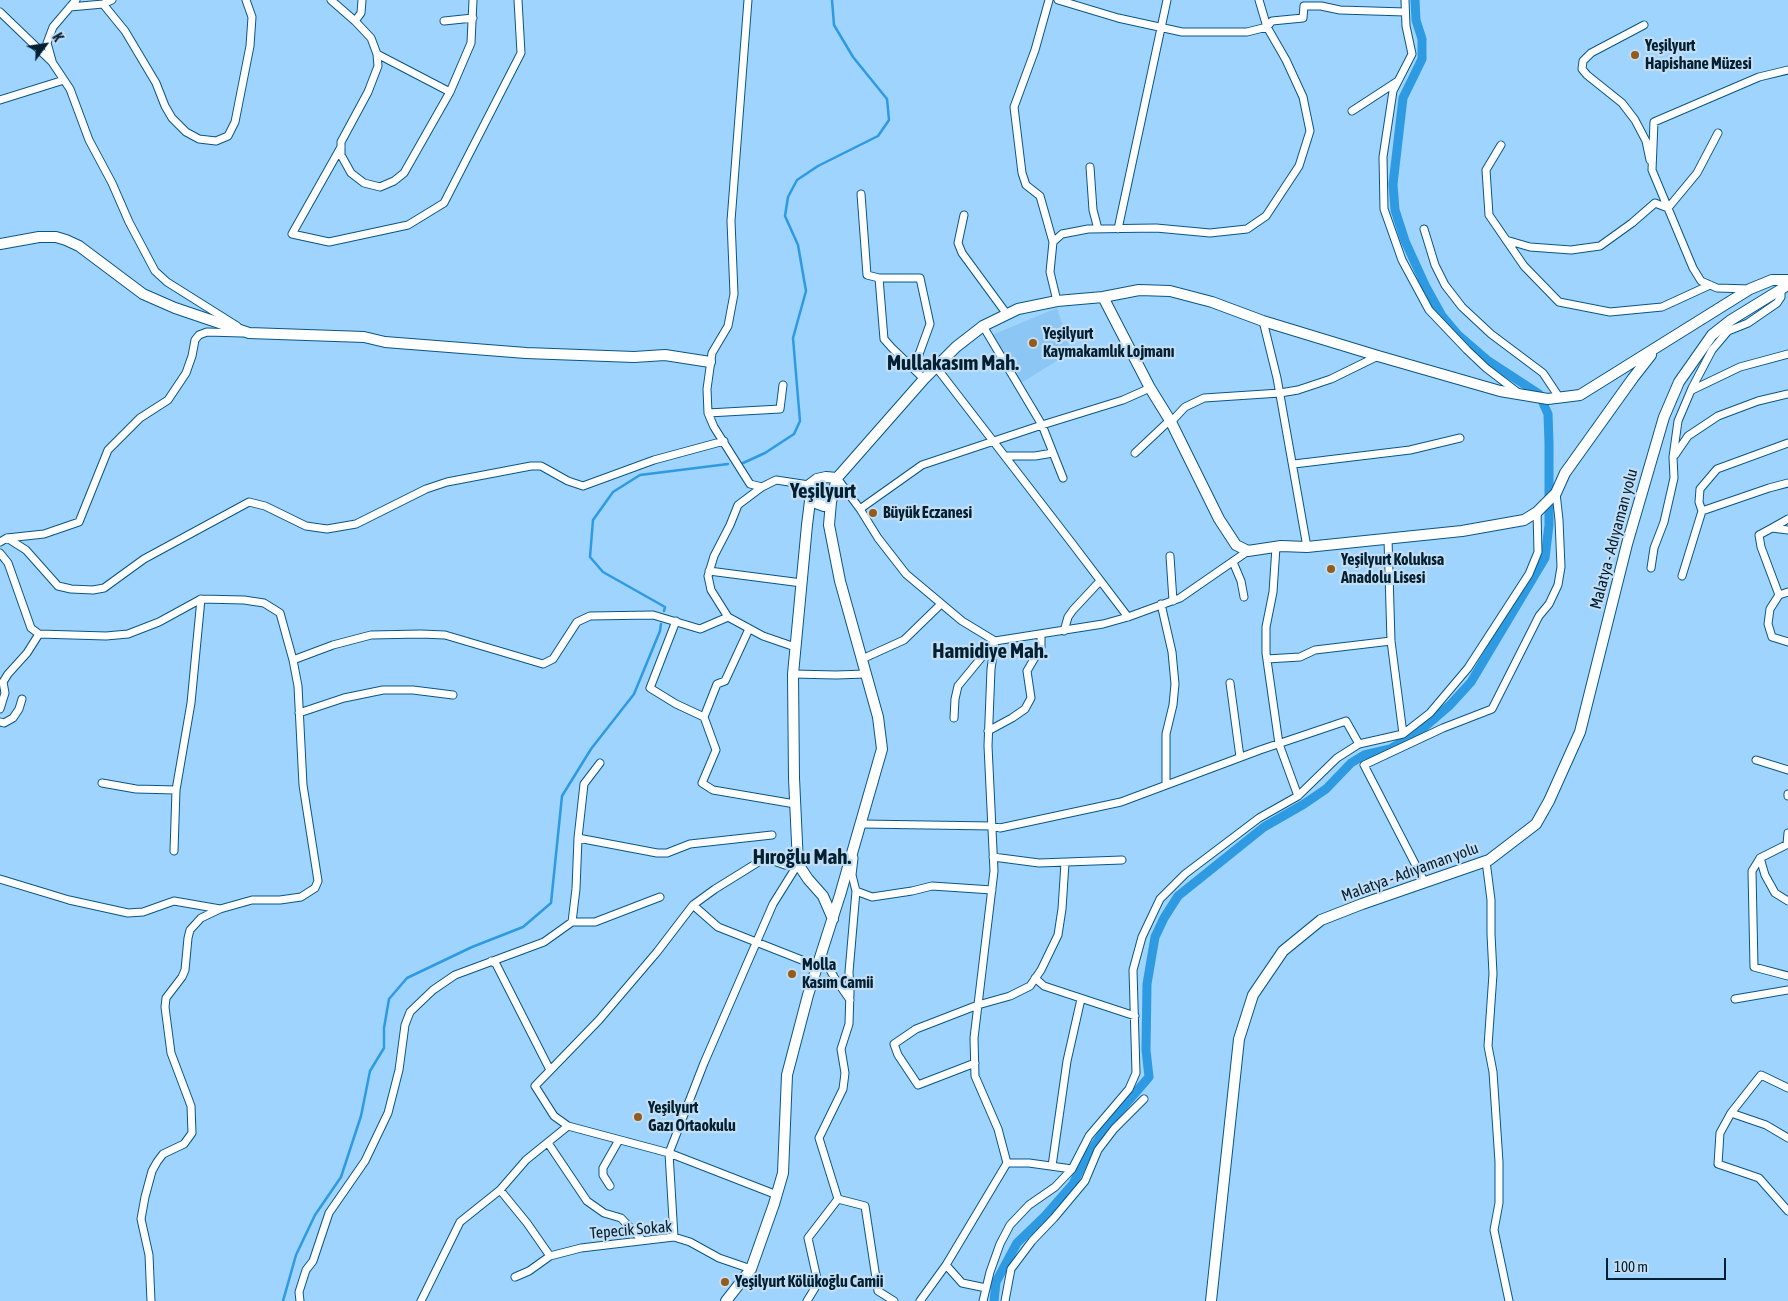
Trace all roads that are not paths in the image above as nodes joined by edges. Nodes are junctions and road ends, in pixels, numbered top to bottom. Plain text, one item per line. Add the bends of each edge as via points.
1 (76, 0) edge
2 (112, 0) edge
3 (246, 0) edge
4 (331, 0) edge
5 (362, 0) edge
6 (473, 0) edge
7 (518, 0) edge
8 (748, 0) edge
9 (1049, 0) edge
10 (1058, 0) edge
11 (1167, 0) edge
12 (1259, 0) edge
13 (1405, 0) edge
14 (103, 4) junction
15 (70, 7) junction
16 (0, 12) edge
17 (1405, 12) junction
18 (473, 18) junction
19 (355, 21) junction
20 (444, 21) dead end
21 (1644, 24) dead end
22 (1161, 27) junction
23 (1266, 27) junction
24 (377, 54) junction
25 (52, 62) junction
26 (1788, 70) edge
27 (64, 80) junction
28 (1399, 80) junction
29 (450, 92) junction
30 (0, 100) edge
31 (1352, 111) dead end
32 (1718, 134) dead end
33 (1501, 145) dead end
34 (341, 147) junction
35 (1090, 167) dead end
36 (1652, 170) junction
37 (861, 194) dead end
38 (1668, 208) junction
39 (964, 215) dead end
40 (1098, 229) junction
41 (1118, 229) junction
42 (1424, 229) dead end
43 (1506, 240) junction
44 (1053, 242) junction
45 (0, 244) edge
46 (879, 278) junction
47 (1788, 280) edge
48 (1710, 285) junction
49 (1784, 287) edge
50 (1750, 289) junction
51 (1103, 297) junction
52 (1057, 301) junction
53 (1006, 314) junction
54 (1264, 321) junction
55 (984, 326) junction
56 (248, 333) junction
57 (1656, 348) junction
58 (1788, 354) edge
59 (1378, 356) junction
60 (710, 362) junction
61 (936, 367) junction
62 (914, 368) junction
63 (924, 379) junction
64 (783, 385) dead end
65 (1150, 388) junction
66 (1692, 390) junction
67 (1280, 393) junction
68 (1521, 394) junction
69 (1788, 394) edge
70 (1559, 397) junction
71 (708, 413) junction
72 (1170, 421) junction
73 (1042, 425) junction
74 (1460, 438) dead end
75 (724, 441) junction
76 (994, 441) junction
77 (1788, 443) edge
78 (1053, 453) junction
79 (1136, 453) dead end
80 (1006, 456) junction
81 (1673, 457) junction
82 (1294, 464) junction
83 (838, 478) junction
84 (1063, 478) dead end
85 (1788, 483) edge
86 (809, 485) junction
87 (762, 487) junction
88 (1552, 498) junction
89 (810, 502) junction
90 (831, 502) junction
91 (860, 509) junction
92 (1702, 511) junction
93 (1538, 512) junction
94 (1788, 519) edge
95 (1772, 528) junction
96 (1788, 530) edge
97 (7, 538) junction
98 (1388, 539) junction
99 (0, 542) edge
100 (1276, 547) junction
101 (1307, 547) junction
102 (1248, 551) junction
103 (0, 553) edge
104 (1170, 556) dead end
105 (1233, 562) junction
106 (1650, 568) dead end
107 (709, 572) junction
108 (1682, 576) dead end
109 (1100, 581) junction
110 (802, 583) junction
111 (1788, 592) edge
112 (1780, 595) junction
113 (1244, 596) dead end
114 (201, 599) junction
115 (1173, 601) junction
116 (942, 604) junction
117 (1161, 604) junction
118 (728, 617) junction
119 (1128, 617) junction
120 (676, 621) junction
121 (749, 629) junction
122 (1064, 631) junction
123 (39, 634) junction
124 (1041, 635) junction
125 (995, 641) junction
126 (1391, 641) junction
127 (1788, 642) edge
128 (795, 647) junction
129 (862, 659) junction
130 (1267, 659) junction
131 (292, 660) junction
132 (793, 674) junction
133 (866, 674) junction
134 (1230, 683) dead end
135 (453, 695) dead end
136 (22, 699) dead end
137 (0, 709) edge
138 (299, 713) junction
139 (704, 717) junction
140 (954, 718) dead end
141 (0, 722) edge
142 (988, 731) junction
143 (1402, 734) junction
144 (1278, 744) junction
145 (1360, 744) junction
146 (1240, 757) junction
147 (1756, 760) dead end
148 (600, 763) dead end
149 (1788, 770) edge
150 (102, 783) dead end
151 (1166, 785) junction
152 (176, 790) junction
153 (1298, 796) junction
154 (795, 804) junction
155 (862, 824) junction
156 (992, 826) junction
157 (1788, 833) edge
158 (772, 835) dead end
159 (578, 838) junction
160 (857, 840) junction
161 (1788, 844) edge
162 (174, 851) dead end
163 (993, 857) junction
164 (1760, 858) junction
165 (1122, 860) dead end
166 (1486, 861) junction
167 (1065, 863) junction
168 (798, 864) junction
169 (0, 879) edge
170 (1425, 883) junction
171 (992, 890) junction
172 (856, 891) junction
173 (660, 897) dead end
174 (1788, 901) edge
175 (693, 905) junction
176 (220, 909) junction
177 (833, 919) junction
178 (572, 922) junction
179 (757, 944) junction
180 (821, 953) junction
181 (491, 961) junction
182 (817, 966) junction
183 (1788, 976) edge
184 (834, 977) junction
185 (1035, 978) junction
186 (849, 981) junction
187 (1788, 990) edge
188 (1081, 999) junction
189 (1735, 999) dead end
190 (850, 1000) junction
191 (978, 1005) junction
192 (1135, 1016) junction
193 (975, 1063) junction
194 (550, 1070) junction
195 (1788, 1088) edge
196 (1144, 1099) dead end
197 (1731, 1113) junction
198 (568, 1126) junction
199 (1788, 1138) edge
200 (619, 1140) junction
201 (548, 1142) junction
202 (669, 1153) junction
203 (1007, 1163) junction
204 (1052, 1166) junction
205 (1072, 1169) junction
206 (610, 1186) dead end
207 (500, 1190) junction
208 (777, 1195) junction
209 (838, 1199) junction
210 (1788, 1211) edge
211 (674, 1237) junction
212 (642, 1240) junction
213 (550, 1256) junction
214 (946, 1265) junction
215 (751, 1269) junction
216 (515, 1277) dead end
217 (986, 1288) junction
218 (1006, 1300) edge
219 (151, 1301) edge
220 (300, 1301) edge
221 (422, 1301) edge
222 (726, 1301) edge
223 (806, 1301) edge
224 (894, 1301) edge
225 (920, 1301) edge
226 (983, 1301) edge
227 (1211, 1301) edge
228 (1509, 1301) edge

1 - 15 street
2 - 14 street
3 - 14 street via 252,17 250,46 234,122 228,136 216,141 199,139 172,118 125,30
4 - 19 street
5 - 19 street via 361,13
6 - 18 street
7 - 34 street via 521,53 444,204 408,225 329,242 292,234
8 - 60 street via 731,221 734,294 728,326
9 - 44 street via 1014,107 1022,173 1026,185 1040,196
10 - 22 street
11 - 22 street
12 - 23 street
13 - 17 street
14 - 15 street
15 - 25 street via 53,27 47,43
16 - 25 street
17 - 23 street via 1304,6 1303,18 1272,21
17 - 28 street via 1412,54
18 - 20 street
18 - 29 street via 470,43
19 - 24 street via 371,38
21 - 36 street via 1591,53 1583,61 1582,69 1622,103 1635,120 1646,141
22 - 23 street via 1182,32 1247,32
22 - 41 street
23 - 41 street via 1303,97 1310,131 1299,166 1266,216 1247,229 1210,233 1156,228
24 - 29 street
24 - 34 street via 378,66 372,83
25 - 27 street
26 - 36 street via 1759,77 1654,122
27 - 30 street
27 - 56 street via 88,140 154,271
28 - 31 street
28 - 68 street via 1393,91 1383,157 1384,209 1402,260 1429,310 1486,368
29 - 34 street via 404,173 394,181 380,187 364,183 351,173 341,155
32 - 38 street via 1697,173
33 - 43 street via 1486,170 1489,215
35 - 40 street via 1093,210
36 - 38 street
37 - 46 street via 867,275
38 - 43 street via 1655,204 1600,246 1570,250 1530,247
38 - 48 street via 1700,281
39 - 53 street via 958,243 962,253
40 - 41 street
40 - 44 street via 1062,234
42 - 70 street via 1445,286 1491,334 1542,373
43 - 48 street via 1524,266 1559,302 1610,312 1662,306
44 - 52 street via 1050,272
45 - 56 main road via 39,237 66,240 79,246 143,294
46 - 62 street via 884,339
46 - 62 street via 920,278 930,324
47 - 50 main road via 1772,280
48 - 50 street
49 - 66 street via 1778,303 1748,323 1728,331 1712,350
49 - 166 main road, Malatya - Adıyaman yolu via 1712,335 1679,382 1664,417 1627,544 1580,732 1536,824
50 - 57 main road
51 - 52 main road
51 - 54 main road via 1139,290 1170,291
51 - 65 main road
52 - 53 main road
53 - 55 main road
54 - 59 main road
54 - 67 street
55 - 61 main road
55 - 73 street
56 - 60 main road via 364,337 385,342 526,353 665,355
56 - 97 street via 207,332 195,340 186,373 168,400 140,418 108,450 79,522 44,534
57 - 70 main road via 1580,395
57 - 88 main road via 1565,473
58 - 66 street via 1740,367
59 - 67 street via 1331,379
59 - 68 main road
60 - 71 street
61 - 63 main road
61 - 76 street
62 - 63 street
63 - 83 main road
64 - 71 street via 780,409
65 - 72 main road
65 - 73 street via 1123,400
66 - 81 street via 1678,421
67 - 72 street via 1204,398 1185,407
67 - 82 street
68 - 70 main road via 1548,399
69 - 81 street via 1718,416 1688,436
71 - 75 street
72 - 79 street
72 - 102 main road via 1219,519 1236,544
73 - 76 street
73 - 78 street
74 - 82 street via 1410,450
75 - 87 street via 750,484
75 - 97 street via 654,460 583,486 540,466 447,482 356,524 327,529 306,526 265,506 249,502 144,559 104,588 93,590 58,586 26,550
76 - 80 street
76 - 91 street via 922,465
77 - 92 street via 1717,469 1700,489
78 - 80 street
78 - 84 street
80 - 109 street
81 - 106 street via 1674,478
82 - 101 street
83 - 86 main road via 817,479
83 - 90 main road
83 - 91 street
85 - 92 street
86 - 87 street via 776,480
86 - 89 main road
87 - 107 street via 738,505
88 - 93 main road
88 - 170 street via 1559,520 1561,567 1558,585 1492,710 1364,765
89 - 90 main road via 824,506
89 - 110 main road
90 - 129 main road via 829,525
91 - 116 street via 906,574
92 - 108 street
93 - 98 main road via 1509,524
93 - 143 street via 1538,552 1529,574 1468,668 1430,713
94 - 95 street
95 - 96 street
95 - 112 street via 1759,535
97 - 99 street
98 - 101 main road
98 - 126 street
100 - 101 main road
100 - 102 main road
100 - 130 street via 1266,627
102 - 105 street
103 - 123 street via 8,563 31,628
104 - 115 street
105 - 113 street
105 - 115 street
107 - 110 street
107 - 118 street via 711,590
109 - 119 street
109 - 122 street via 1073,610
110 - 128 main road
111 - 112 street
112 - 127 street via 1770,609 1769,632 1772,637
114 - 123 street via 159,622 128,634
114 - 131 street via 264,603 280,613
114 - 152 street via 191,703
115 - 117 street
116 - 125 street
116 - 129 street via 904,640
117 - 119 street
117 - 151 street via 1172,652 1175,684 1166,734
118 - 120 street via 700,629
118 - 121 street
119 - 122 street
120 - 131 street via 654,615 590,616 577,622 554,659 543,664 468,640 429,634 371,635
120 - 139 street via 650,688
121 - 128 street
121 - 139 street via 725,681 717,684
122 - 124 street
123 - 137 street via 8,674
124 - 125 street
124 - 142 street via 1041,648 1027,671 1031,698 1024,709
125 - 140 street via 958,686
125 - 142 street
126 - 130 street
126 - 143 street
128 - 132 main road
129 - 133 main road
130 - 144 street
131 - 138 street via 298,686
132 - 133 street
132 - 154 main road
133 - 155 main road via 878,717 882,749
134 - 146 street
135 - 138 street via 383,690 344,698
136 - 141 street via 13,718
138 - 176 street via 303,785 318,881 315,888 301,897 252,900
139 - 154 street via 716,750 702,783 713,790
142 - 156 street
143 - 145 street
144 - 145 street via 1346,721
144 - 146 street
144 - 153 street
145 - 153 street via 1338,758
146 - 151 street
147 - 149 street
148 - 159 street via 584,784
150 - 152 street via 136,789
151 - 156 street via 1121,802 1000,828
152 - 162 street
153 - 192 street via 1244,829 1184,874 1160,899 1142,937 1134,970
154 - 168 main road
155 - 156 street
155 - 160 main road
156 - 163 street
157 - 161 street
158 - 159 street via 690,844 667,853
159 - 178 street
160 - 172 street via 852,874
160 - 177 main road
161 - 164 street
163 - 167 street
163 - 171 street
164 - 174 street via 1775,893
164 - 183 street via 1752,871 1754,967
165 - 167 street
166 - 170 main road, Malatya - Adıyaman yolu
166 - 228 street via 1491,900 1493,974 1488,1046 1493,1072 1499,1162 1499,1203 1494,1230
167 - 185 street via 1058,935
168 - 175 street via 786,865 765,858
168 - 177 main road via 823,896
168 - 179 street via 773,904
169 - 176 street via 69,900 128,913 143,912 174,901
170 - 227 main road, Malatya - Adıyaman yolu via 1321,920 1283,951 1253,994 1239,1040
171 - 172 street via 932,886 872,897
171 - 191 street
172 - 186 street
173 - 178 street via 595,922
175 - 179 street via 718,927
175 - 194 street via 599,1020
176 - 219 street via 201,918 190,930 185,970 166,998 164,1007 171,1053 193,1120 189,1140 163,1154 156,1162 145,1197 141,1219 149,1255
177 - 180 main road
178 - 181 street via 544,942
179 - 182 street
179 - 202 street via 704,1063
180 - 182 main road
180 - 184 street
181 - 194 street via 496,964
181 - 220 street via 455,975 410,1012 388,1113 365,1161 329,1214 313,1261 306,1270 299,1292
182 - 208 main road via 787,1075 783,1173
184 - 186 street
184 - 190 street
185 - 188 street via 1044,986
185 - 191 street via 1030,986 1010,996
186 - 190 street
187 - 189 street
188 - 192 street
188 - 204 street via 1067,1061
190 - 209 street via 849,1024 841,1049 845,1073 843,1089 819,1138
191 - 193 street
191 - 193 street via 916,1029 894,1044 918,1085
192 - 205 street via 1136,1073 1129,1089 1090,1136
193 - 203 street via 975,1076 998,1129
194 - 198 street via 536,1086 554,1116
195 - 197 street via 1761,1075
196 - 218 street via 1114,1128 1098,1150 1085,1182 1011,1268
197 - 199 street via 1766,1125
197 - 210 street via 1720,1133 1718,1164 1759,1178
198 - 200 street
198 - 201 street
200 - 202 street
200 - 206 street via 603,1168 603,1175
201 - 207 street via 526,1160
201 - 212 street via 587,1202 604,1214 621,1218
202 - 208 street
202 - 211 street
203 - 204 street
203 - 214 street
204 - 205 street
205 - 217 street via 1010,1225 992,1265
207 - 213 street
207 - 221 street via 460,1222
208 - 215 main road
209 - 223 street via 808,1238 818,1282
209 - 224 street via 866,1206 878,1292
211 - 212 street, Tepecik Sokak
211 - 215 street, Tepecik Sokak
212 - 213 street, Tepecik Sokak via 581,1248
213 - 216 street, Tepecik Sokak
214 - 217 street via 962,1283
214 - 225 street
215 - 222 main road
217 - 226 street

